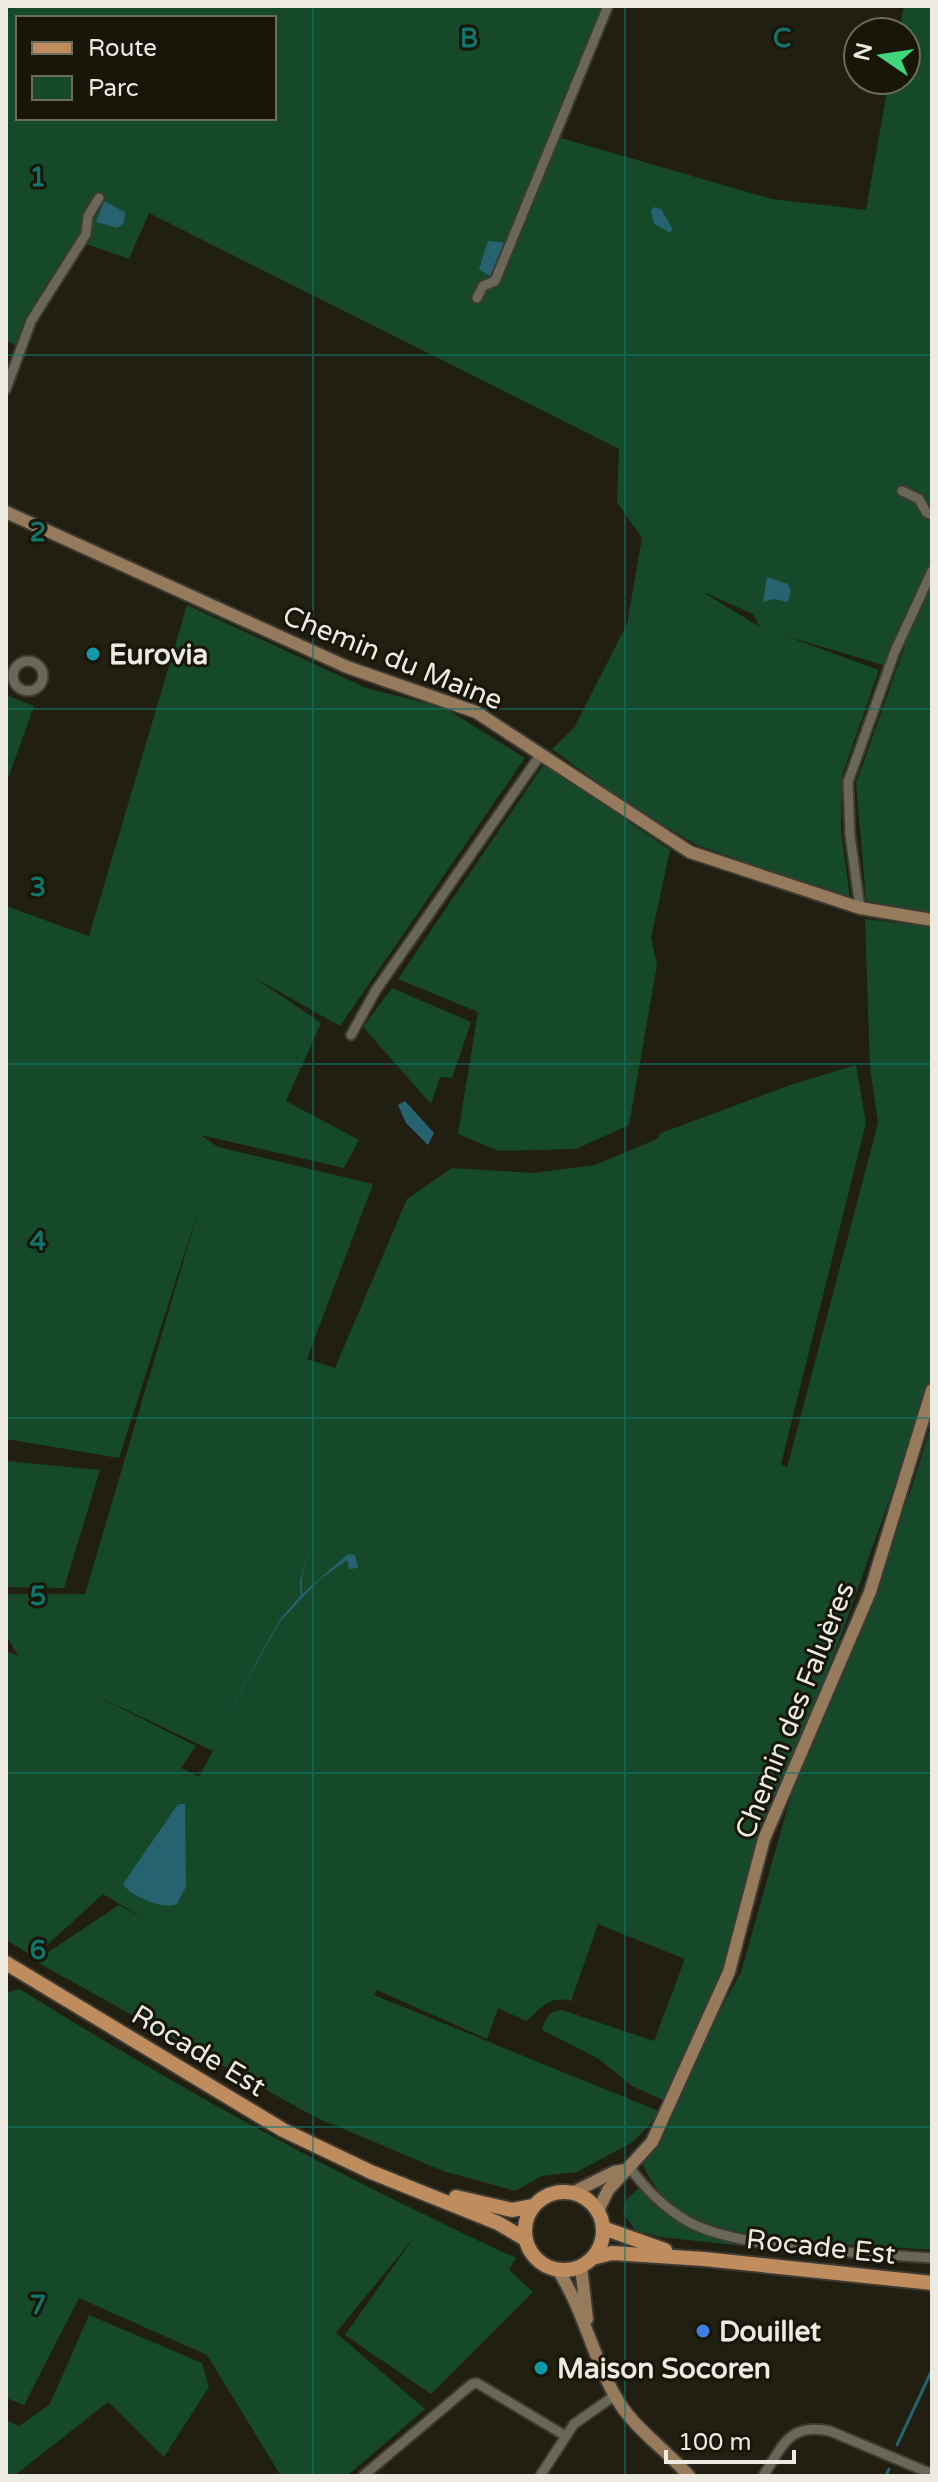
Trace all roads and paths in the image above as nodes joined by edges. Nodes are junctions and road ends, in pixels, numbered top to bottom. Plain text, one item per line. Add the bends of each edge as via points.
1 (608, 6) edge
2 (99, 198) dead end
3 (477, 298) dead end
4 (6, 389) edge
5 (902, 491) dead end
6 (6, 512) edge
7 (932, 515) edge
8 (932, 571) edge
9 (541, 754) junction
10 (860, 908) junction
11 (932, 920) edge
12 (351, 1035) dead end
13 (932, 1390) edge
14 (6, 1963) edge
15 (627, 2169) junction
16 (371, 2172) junction
17 (572, 2193) junction
18 (533, 2206) junction
19 (598, 2211) junction
20 (603, 2228) junction
21 (525, 2239) junction
22 (932, 2258) edge
23 (704, 2259) junction
24 (587, 2262) junction
25 (558, 2270) junction
26 (932, 2283) edge
27 (589, 2330) junction
28 (614, 2396) junction
29 (564, 2435) junction
30 (678, 2463) junction
31 (932, 2474) edge
32 (363, 2476) edge
33 (540, 2476) edge
34 (689, 2476) edge
35 (703, 2476) edge
36 (763, 2476) edge

1 - 3 street via 495,281 483,286
2 - 4 street via 88,216 86,234 31,321
5 - 7 street via 919,499
6 - 9 street, Chemin du Maine via 347,667 476,712
8 - 10 street via 895,651 848,782
9 - 10 street, Chemin du Maine via 690,852
9 - 12 street via 376,990
10 - 11 street, Chemin du Maine
13 - 15 street, Chemin des Faluères via 870,1592 764,1839 729,1972 652,2142
14 - 16 main road, Rocade Est via 283,2130
15 - 17 street, Chemin des Faluères
15 - 19 street, Chemin des Faluères
15 - 22 street via 687,2221 730,2237
16 - 18 main road, Rocade Est via 481,2205 512,2210
16 - 21 main road, Rocade Est
17 - 18 main road via 550,2194
17 - 19 main road
18 - 21 main road
19 - 20 main road
20 - 23 main road, Rocade Est
20 - 24 main road
21 - 25 main road via 536,2260
23 - 24 main road, Rocade Est via 612,2253
23 - 26 main road, Rocade Est
24 - 25 main road
24 - 27 street
25 - 27 street
27 - 28 street
28 - 29 street
28 - 30 street
29 - 32 street via 472,2384
29 - 33 street
30 - 34 street
30 - 35 street
31 - 36 street via 813,2427 788,2437

